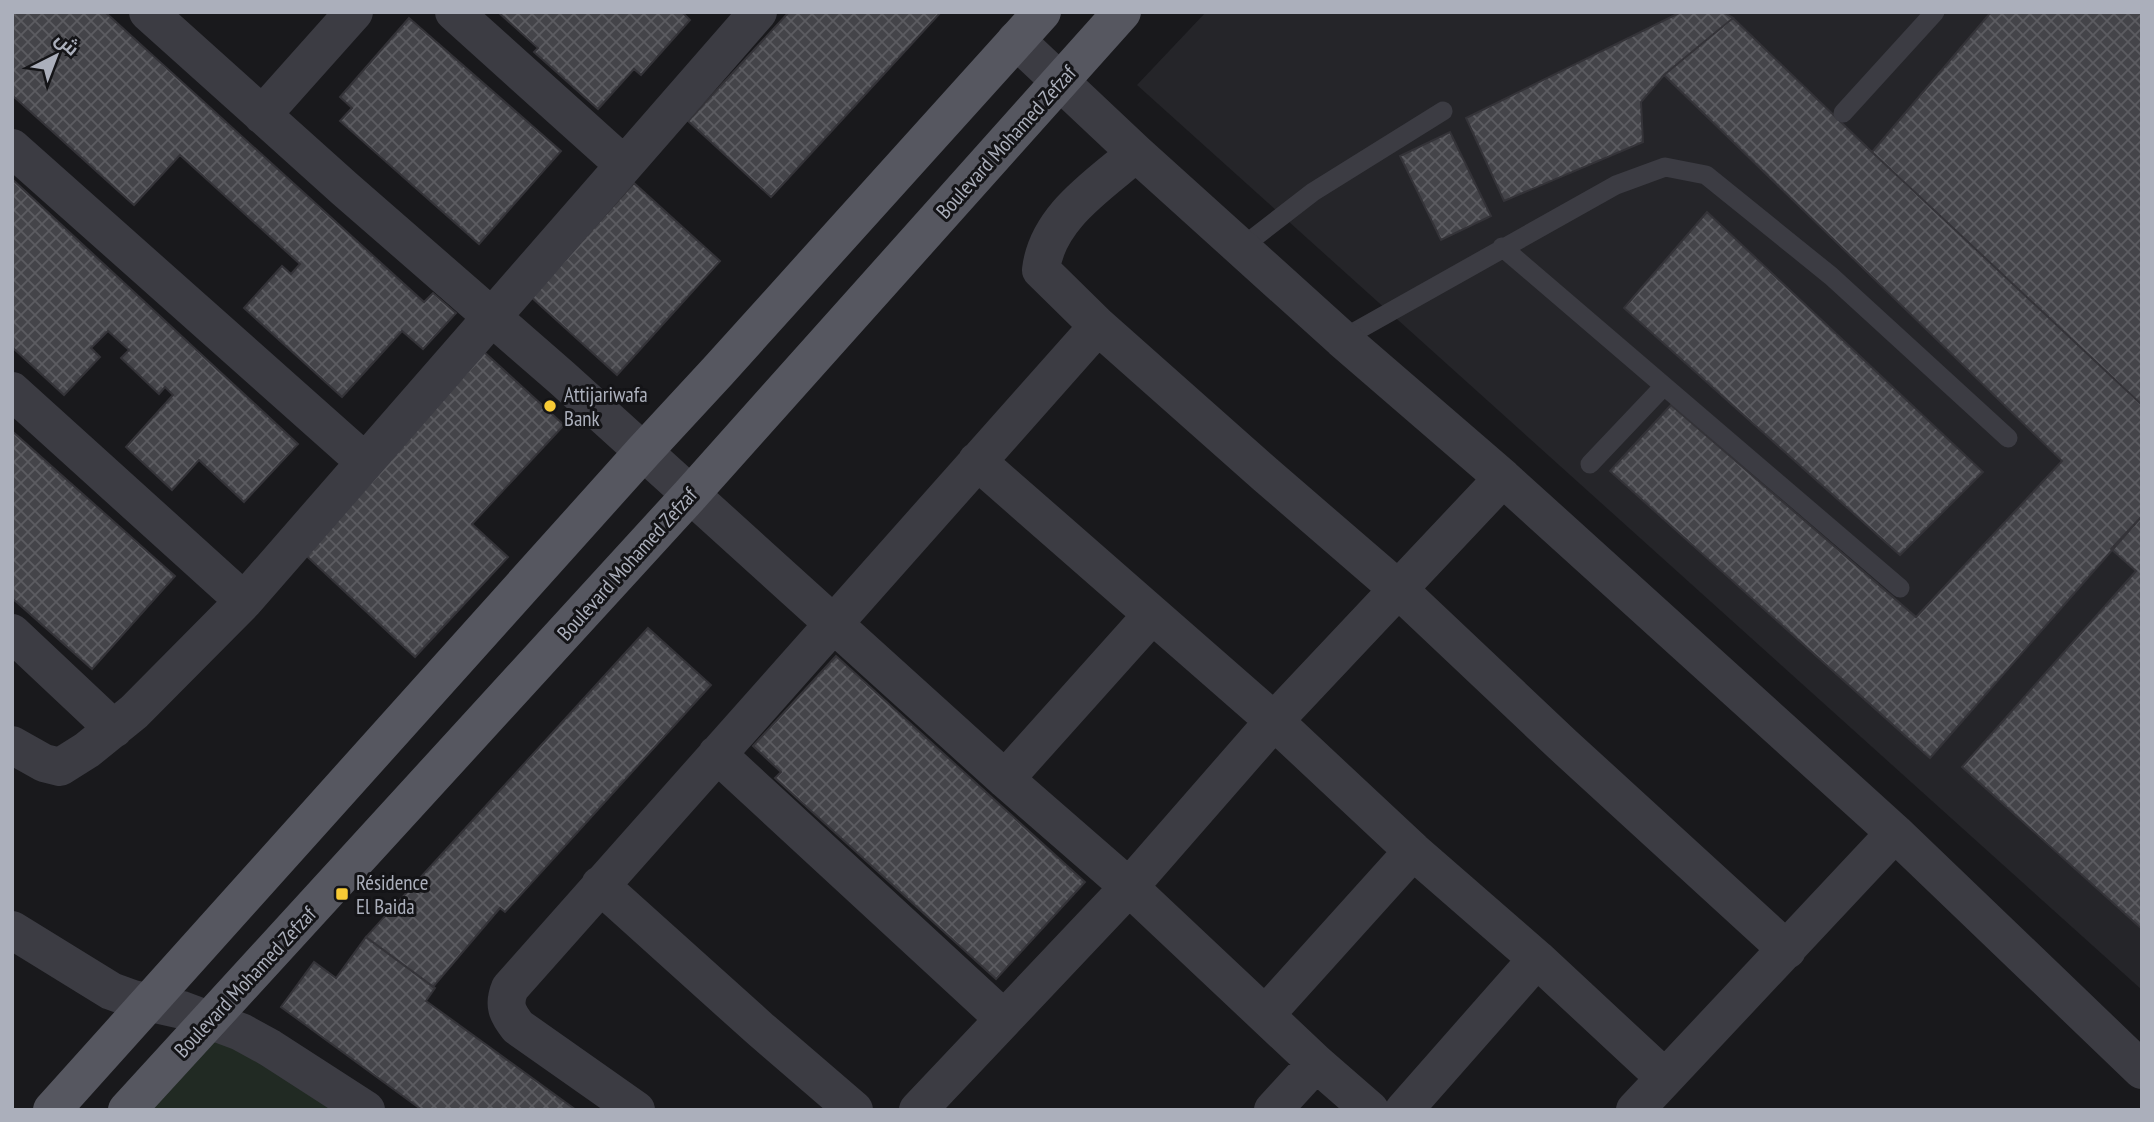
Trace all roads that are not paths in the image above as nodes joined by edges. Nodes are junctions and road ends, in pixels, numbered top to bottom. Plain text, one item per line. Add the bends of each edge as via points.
1 (148, 12) edge
2 (354, 12) edge
3 (454, 12) edge
4 (1042, 12) edge
5 (1122, 12) edge
6 (1936, 12) edge
7 (745, 17) edge
8 (1016, 40) junction
9 (1059, 82) junction
10 (1443, 111) dead end
11 (1843, 113) dead end
12 (262, 116) junction
13 (12, 148) edge
14 (1136, 153) junction
15 (624, 165) junction
16 (1242, 247) junction
17 (1502, 247) junction
18 (492, 316) junction
19 (1098, 326) junction
20 (1342, 339) junction
21 (1664, 386) junction
22 (12, 391) edge
23 (2008, 438) dead end
24 (643, 452) junction
25 (977, 461) junction
26 (365, 462) junction
27 (1590, 464) dead end
28 (1503, 478) junction
29 (691, 494) junction
30 (1398, 589) junction
31 (1900, 589) dead end
32 (244, 601) junction
33 (1152, 615) junction
34 (832, 623) junction
35 (12, 634) edge
36 (1274, 721) junction
37 (114, 729) junction
38 (12, 745) edge
39 (717, 754) junction
40 (1005, 779) junction
41 (1895, 833) junction
42 (1413, 850) junction
43 (600, 885) junction
44 (1129, 887) junction
45 (12, 930) edge
46 (1787, 950) junction
47 (1537, 959) junction
48 (148, 1002) junction
49 (1266, 1014) junction
50 (1004, 1019) junction
51 (209, 1020) junction
52 (1316, 1063) junction
53 (2142, 1070) edge
54 (1648, 1100) edge
55 (52, 1110) edge
56 (127, 1110) edge
57 (366, 1110) edge
58 (636, 1110) edge
59 (854, 1110) edge
60 (918, 1110) edge
61 (1273, 1110) edge
62 (1370, 1110) edge
63 (1404, 1110) edge

1 - 12 street
2 - 12 street
3 - 15 street
4 - 8 main road
5 - 9 main road, Boulevard Mohamed Zefzaf
6 - 11 lane
7 - 15 street
8 - 9 street
8 - 24 main road
9 - 14 street
9 - 29 main road, Boulevard Mohamed Zefzaf
10 - 16 lane via 1314,192
12 - 18 street
13 - 26 street
14 - 16 street
14 - 19 street via 1068,211 1044,250 1041,270
15 - 18 street
16 - 20 street
17 - 20 lane
17 - 21 lane
17 - 23 lane via 1616,185 1665,167 1706,174 1831,276
18 - 24 street
18 - 26 street
19 - 25 street
19 - 30 street
20 - 28 street
21 - 27 lane
21 - 31 lane
22 - 32 street
24 - 29 street
24 - 48 main road
25 - 33 street
25 - 34 street
26 - 32 street
28 - 30 street
28 - 41 street
29 - 34 street
29 - 51 main road, Boulevard Mohamed Zefzaf
30 - 36 street
30 - 46 street
32 - 37 street
33 - 36 street
33 - 40 street
34 - 39 street
34 - 40 street
35 - 37 street
36 - 42 street
36 - 44 street
37 - 38 street via 60,766 44,763
39 - 43 street
39 - 50 street
40 - 44 street
41 - 46 street
41 - 53 street
42 - 47 street
42 - 49 street
43 - 58 street via 510,988 506,1009 525,1034
43 - 59 street
44 - 49 street
44 - 50 street
45 - 48 street via 111,991
46 - 54 street
47 - 54 street
47 - 63 street
48 - 51 street
48 - 55 main road
49 - 52 street
50 - 60 street
51 - 56 main road, Boulevard Mohamed Zefzaf
51 - 57 street via 270,1048
52 - 61 street
52 - 62 street

